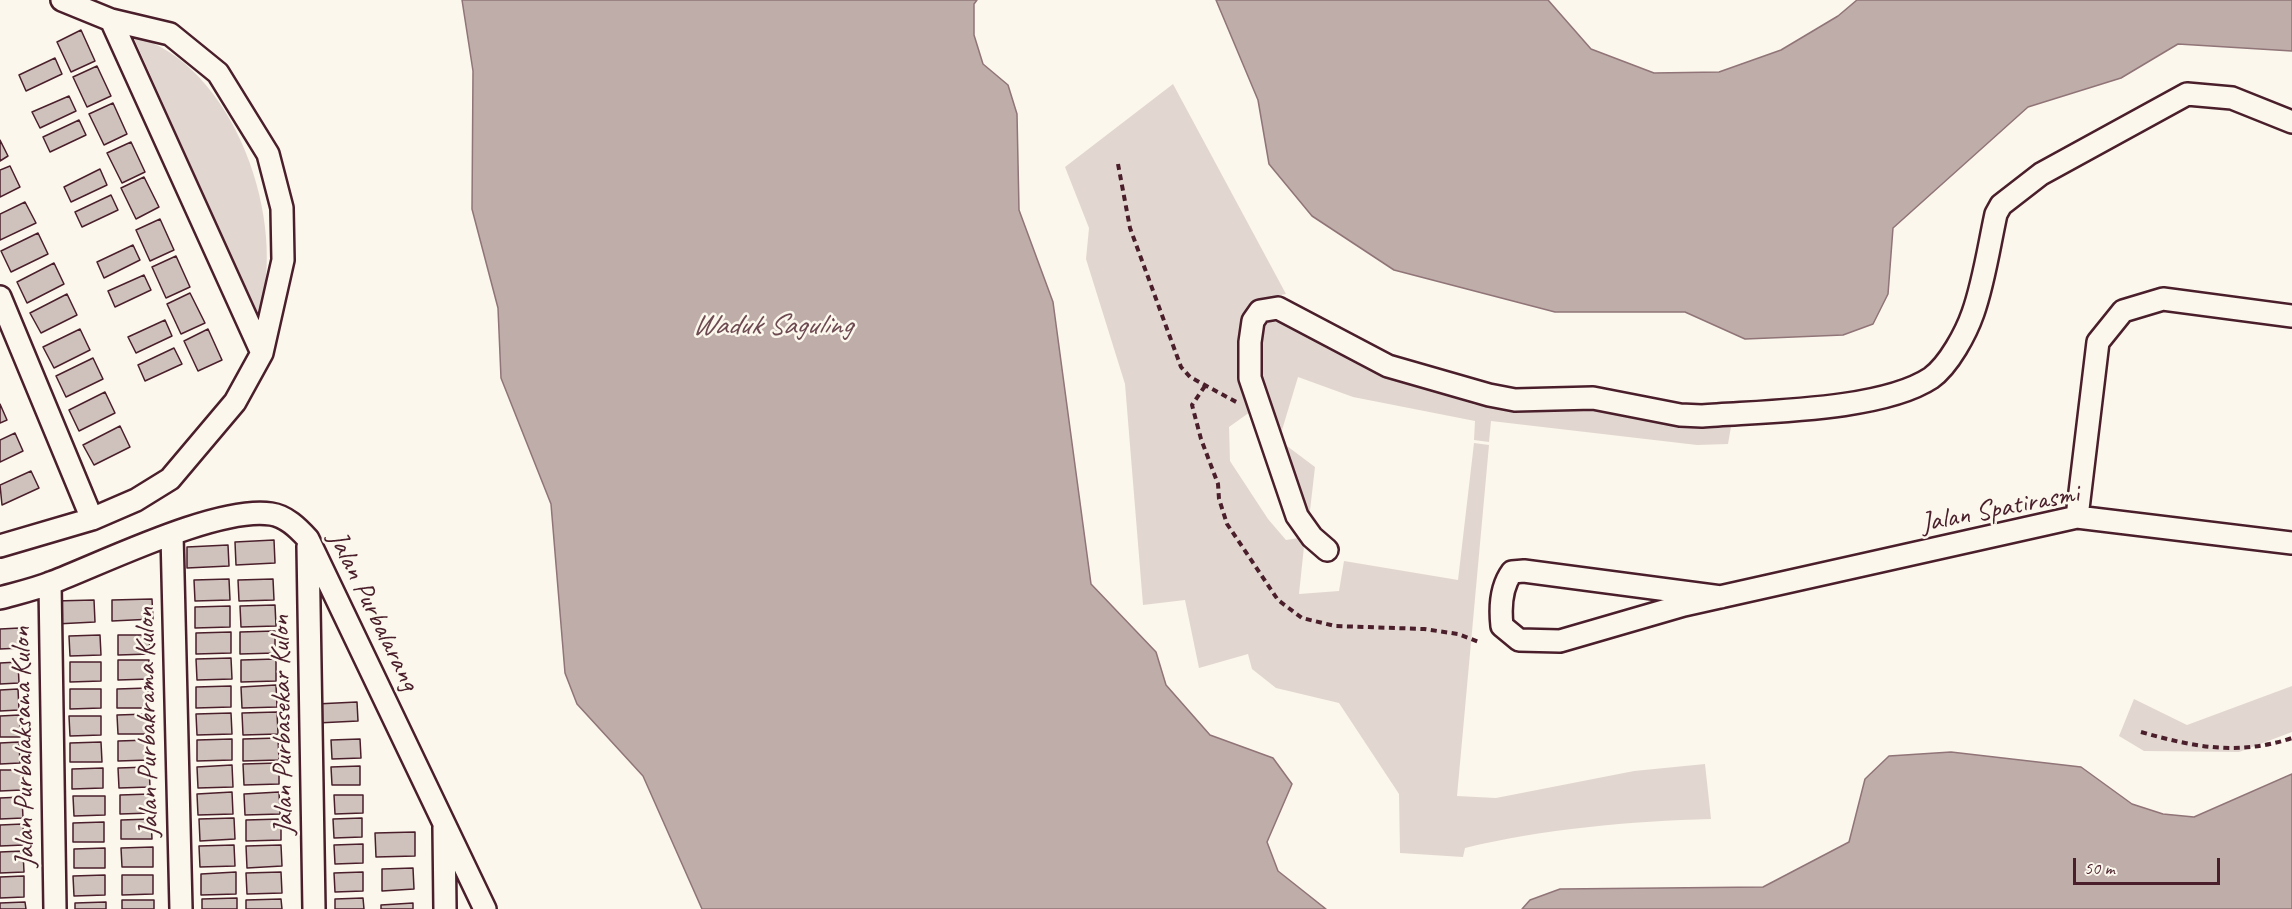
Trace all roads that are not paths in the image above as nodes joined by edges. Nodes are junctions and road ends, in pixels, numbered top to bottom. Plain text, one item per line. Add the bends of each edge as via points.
1 (62, 0) edge
2 (111, 20) junction
3 (2292, 122) edge
4 (0, 297) edge
5 (2292, 316) edge
6 (262, 353) junction
7 (2077, 517) junction
8 (92, 519) junction
9 (172, 534) junction
10 (308, 539) junction
11 (2292, 543) edge
12 (0, 546) edge
13 (1327, 550) dead end
14 (50, 583) junction
15 (1721, 597) junction
16 (0, 598) edge
17 (443, 818) junction
18 (55, 909) edge
19 (181, 909) edge
20 (314, 909) edge
21 (445, 909) edge
22 (485, 909) edge

1 - 2 street
2 - 6 street
2 - 6 street via 170,34 187,45 218,73 268,154 282,208 284,233 283,260
3 - 13 street via 2232,98 2187,94 2041,174 1996,214 1973,313 1950,357 1933,377 1907,390 1849,403 1680,416 1593,398 1515,400 1388,366 1278,308 1260,311 1253,321 1250,378 1297,516
4 - 8 street
5 - 7 street via 2163,299 2123,311 2098,342
6 - 8 street via 235,402 170,478 136,500
7 - 11 street, Jalan Spatirasmi
7 - 15 street, Jalan Spatirasmi
8 - 12 street
9 - 10 street, Jalan Purbalarang via 239,515 272,514 296,526
9 - 14 street, Jalan Purbalarang
9 - 19 street, Jalan Purbakrama Kulon
10 - 17 street, Jalan Purbalarang
10 - 20 street, Jalan Purbasekar Kulon
14 - 16 street, Jalan Purbalarang
14 - 18 street, Jalan Purbalaksana Kulon
15 - 15 street, Jalan Spatirasmi via 1560,641 1519,639 1502,627 1500,609 1512,572 1524,571
17 - 21 street
17 - 22 street, Jalan Purbalarang

